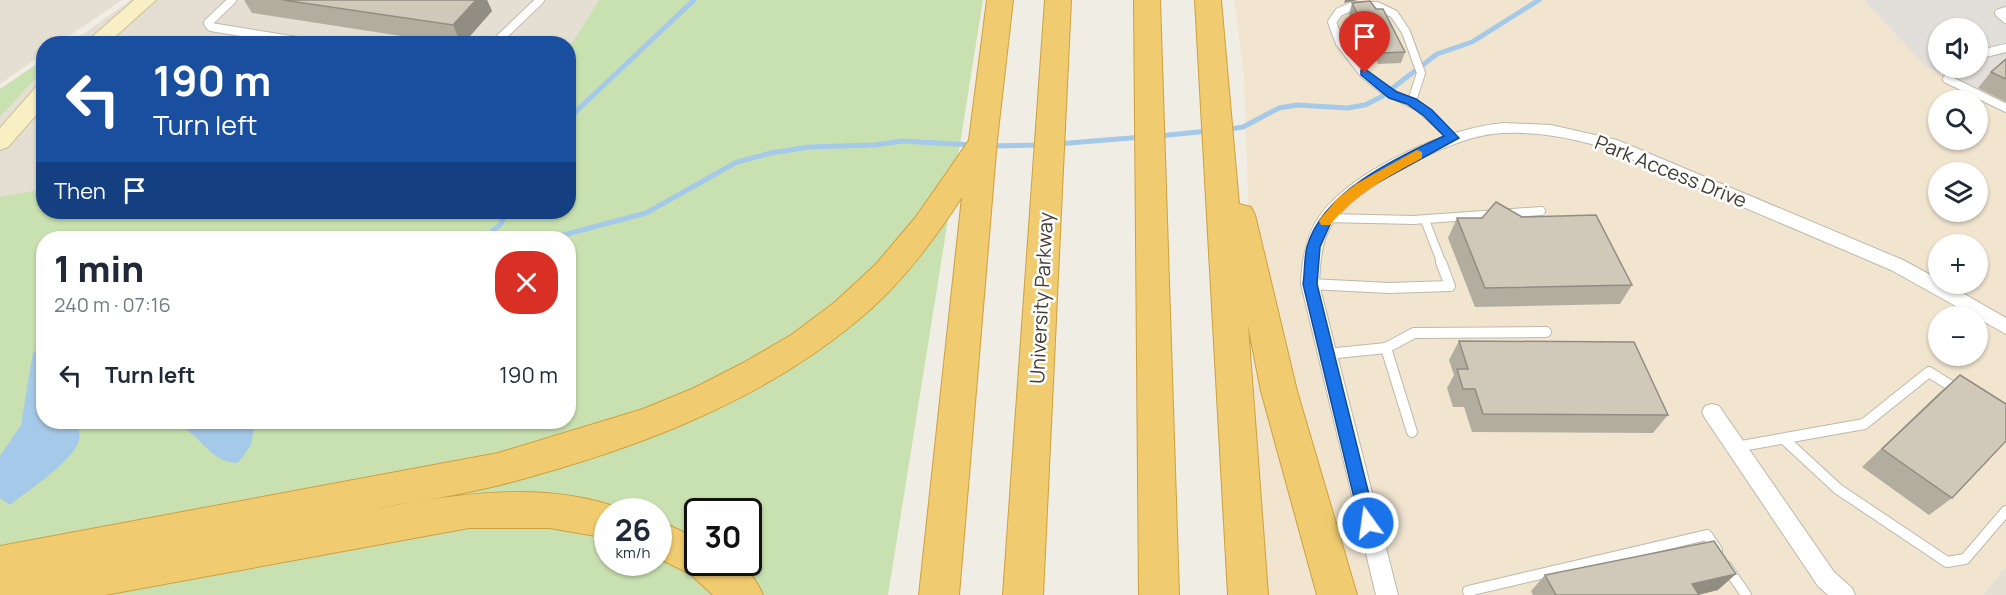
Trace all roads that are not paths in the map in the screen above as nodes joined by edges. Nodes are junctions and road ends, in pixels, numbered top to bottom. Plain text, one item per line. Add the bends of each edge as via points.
1 (146, 0) edge
2 (232, 0) edge
3 (540, 0) edge
4 (1000, 0) edge
5 (1058, 0) edge
6 (1147, 0) edge
7 (1208, 0) edge
8 (2006, 11) edge
9 (2006, 19) edge
10 (103, 36) edge
11 (266, 36) edge
12 (502, 36) edge
13 (2006, 48) edge
14 (1988, 52) edge
15 (1948, 78) edge
16 (36, 101) edge
17 (1412, 101) junction
18 (2006, 108) edge
19 (1218, 113) junction
20 (1453, 138) junction
21 (983, 140) junction
22 (0, 142) edge
23 (1541, 211) dead end
24 (1327, 218) junction
25 (1425, 220) junction
26 (1310, 284) junction
27 (2006, 327) edge
28 (1546, 332) dead end
29 (1386, 348) junction
30 (1327, 354) junction
31 (1968, 396) edge
32 (1712, 412) dead end
33 (1412, 432) dead end
34 (1785, 440) junction
35 (1736, 447) junction
36 (2006, 511) edge
37 (594, 518) edge
38 (0, 564) edge
39 (721, 576) edge
40 (4, 595) edge
41 (743, 595) edge
42 (939, 595) edge
43 (1023, 595) edge
44 (1159, 595) edge
45 (1248, 595) edge
46 (1337, 595) edge
47 (1386, 595) edge
48 (1470, 595) edge
49 (1746, 595) edge
50 (1844, 595) edge

1 - 10 street
2 - 11 lane via 208,23 211,27
3 - 12 lane
4 - 21 highway
5 - 43 highway, University Parkway
6 - 44 highway
7 - 19 highway
8 - 9 lane via 1999,13
13 - 14 lane
15 - 18 lane
16 - 22 street
17 - 17 lane via 1393,95 1352,61 1335,35 1332,22 1339,12 1353,6 1377,6 1394,14 1406,32 1421,73
17 - 20 lane
19 - 45 highway
19 - 46 highway via 1272,361
20 - 24 street, Park Access Drive via 1360,187
20 - 27 street, Park Access Drive via 1490,129 1537,128 1611,144 1897,265
21 - 38 highway via 917,237 886,273 811,337 713,396 602,440 498,469
21 - 42 highway
23 - 25 lane
24 - 25 lane
24 - 26 street, Park Access Drive via 1314,247
25 - 26 lane via 1450,286
26 - 30 street, Park Access Drive
28 - 29 lane via 1414,333
29 - 30 lane
29 - 33 lane
30 - 47 street, Park Access Drive
31 - 34 lane via 1929,372 1864,424
32 - 35 street
34 - 35 lane
34 - 36 lane via 1838,489 1947,562 1965,559
35 - 50 street via 1826,579
37 - 40 highway via 519,508 449,513
39 - 41 highway
48 - 49 lane via 1468,591 1707,535

